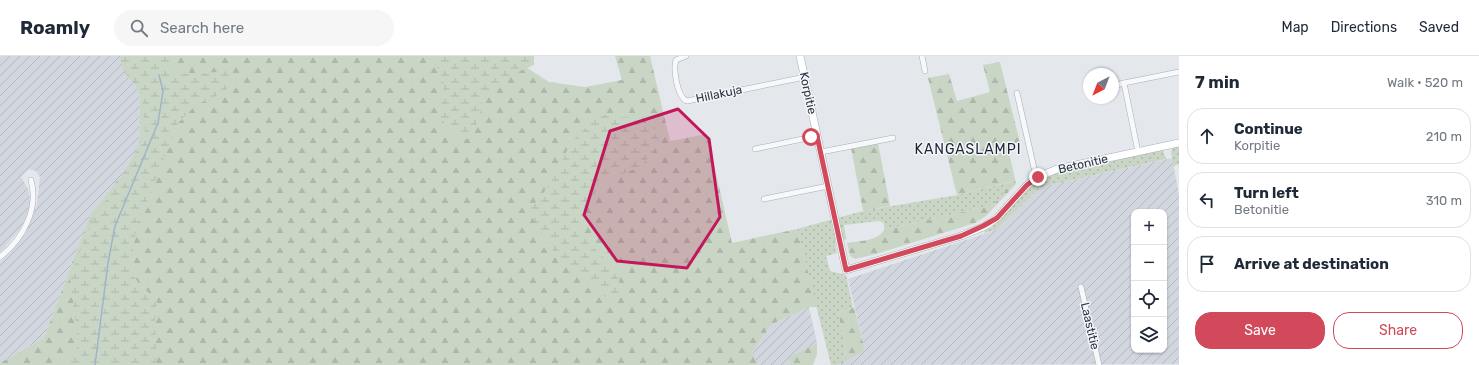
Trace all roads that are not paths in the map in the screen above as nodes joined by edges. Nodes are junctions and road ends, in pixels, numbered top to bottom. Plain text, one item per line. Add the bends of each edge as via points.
1 (686, 56) edge
2 (800, 56) edge
3 (922, 56) edge
4 (925, 71) dead end
5 (1179, 72) edge
6 (805, 77) junction
7 (1124, 83) junction
8 (1119, 84) edge
9 (1017, 93) dead end
10 (817, 136) junction
11 (893, 138) dead end
12 (1179, 143) edge
13 (755, 149) dead end
14 (821, 152) junction
15 (1138, 152) junction
16 (1038, 177) junction
17 (31, 180) dead end
18 (828, 186) junction
19 (764, 199) dead end
20 (0, 257) edge
21 (846, 270) joint
22 (1081, 287) dead end
23 (1099, 365) edge

1 - 6 street, Hillakuja via 676,60 674,66 679,90 687,101
2 - 6 street, Korpitie
3 - 4 street
5 - 7 street
6 - 10 street, Korpitie
7 - 8 street
7 - 15 street
9 - 16 street
10 - 13 street
10 - 14 street, Korpitie
11 - 14 street
12 - 15 street, Betonitie
14 - 18 street, Korpitie
15 - 16 street, Betonitie via 1057,169
16 - 21 street, Betonitie via 1027,185 997,218 983,226 961,236
17 - 20 street via 34,204 29,218 18,238
18 - 19 street
18 - 21 street, Korpitie
22 - 23 street, Laastitie

